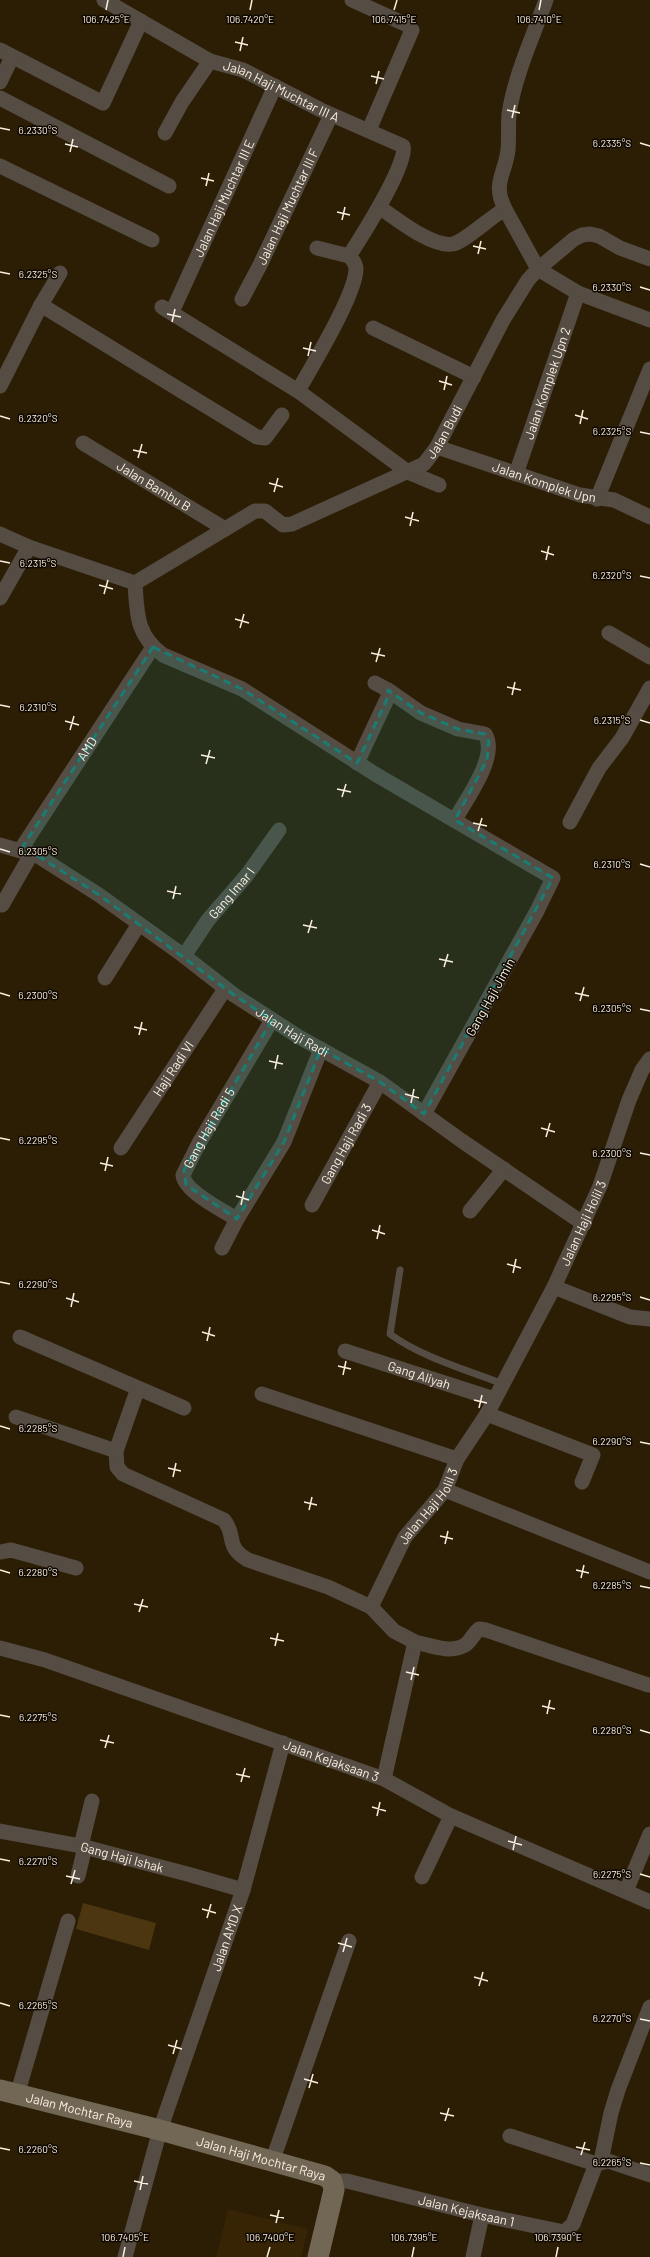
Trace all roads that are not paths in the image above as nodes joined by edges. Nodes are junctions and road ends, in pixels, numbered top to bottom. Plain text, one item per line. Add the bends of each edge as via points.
1 (104, 0) edge
2 (352, 0) edge
3 (546, 0) edge
4 (141, 21) junction
5 (6, 54) edge
6 (210, 61) junction
7 (0, 82) edge
8 (275, 86) junction
9 (0, 98) edge
10 (331, 115) junction
11 (369, 130) junction
12 (165, 133) dead end
13 (0, 166) edge
14 (169, 186) dead end
15 (379, 207) junction
16 (505, 209) junction
17 (152, 240) dead end
18 (317, 248) dead end
19 (349, 256) junction
20 (650, 259) edge
21 (538, 269) junction
22 (60, 274) dead end
23 (578, 293) junction
24 (242, 299) dead end
25 (41, 305) junction
26 (650, 320) edge
27 (373, 328) dead end
28 (650, 369) edge
29 (474, 377) junction
30 (0, 386) edge
31 (298, 391) junction
32 (282, 415) dead end
33 (84, 444) dead end
34 (437, 448) junction
35 (408, 472) junction
36 (516, 474) junction
37 (439, 486) dead end
38 (597, 499) junction
39 (650, 518) edge
40 (225, 528) junction
41 (0, 534) edge
42 (29, 547) junction
43 (135, 583) junction
44 (0, 598) edge
45 (609, 633) dead end
46 (153, 647) junction
47 (650, 656) edge
48 (650, 688) edge
49 (357, 763) junction
50 (455, 820) junction
51 (570, 822) dead end
52 (279, 830) dead end
53 (0, 845) edge
54 (26, 851) junction
55 (2, 905) dead end
56 (139, 924) junction
57 (184, 956) junction
58 (105, 978) dead end
59 (225, 989) junction
60 (272, 1020) junction
61 (321, 1049) junction
62 (650, 1059) edge
63 (380, 1082) junction
64 (424, 1114) junction
65 (121, 1148) dead end
66 (504, 1170) junction
67 (312, 1205) dead end
68 (470, 1211) dead end
69 (237, 1219) junction
70 (584, 1224) junction
71 (222, 1248) dead end
72 (400, 1270) dead end
73 (554, 1287) junction
74 (650, 1319) edge
75 (20, 1337) dead end
76 (345, 1351) dead end
77 (503, 1384) junction
78 (138, 1388) junction
79 (262, 1394) dead end
80 (494, 1399) junction
81 (184, 1408) dead end
82 (487, 1414) junction
83 (16, 1417) dead end
84 (116, 1451) junction
85 (457, 1459) junction
86 (582, 1482) dead end
87 (445, 1490) junction
88 (0, 1551) edge
89 (76, 1568) dead end
90 (650, 1572) edge
91 (371, 1608) junction
92 (415, 1642) junction
93 (0, 1648) edge
94 (648, 1685) dead end
95 (283, 1743) junction
96 (384, 1779) junction
97 (92, 1801) dead end
98 (451, 1816) junction
99 (0, 1831) edge
100 (650, 1834) edge
101 (83, 1847) junction
102 (78, 1876) dead end
103 (422, 1878) dead end
104 (243, 1890) junction
105 (626, 1891) junction
106 (650, 1902) edge
107 (68, 1921) dead end
108 (349, 1941) dead end
109 (650, 2007) edge
110 (8, 2092) edge
111 (160, 2130) junction
112 (510, 2136) dead end
113 (272, 2162) junction
114 (599, 2162) junction
115 (650, 2175) edge
116 (332, 2181) junction
117 (482, 2215) junction
118 (125, 2257) edge
119 (318, 2257) edge
120 (473, 2257) edge

1 - 4 street, Jalan Haji Muchtar III A
2 - 11 street via 407,25 412,30
3 - 16 street via 525,56 509,114 508,151 498,196
4 - 5 street via 102,103
4 - 6 street, Jalan Haji Muchtar III A
5 - 7 street
6 - 8 street, Jalan Haji Muchtar III A via 243,70
6 - 12 street via 182,102
8 - 10 street, Jalan Haji Muchtar III A
8 - 31 street, Jalan Haji Muchtar III E via 167,309
9 - 14 street
10 - 11 street, Jalan Haji Muchtar III A
10 - 24 street, Jalan Haji Muchtar III F
11 - 15 street, Jalan Haji Muchtar III A via 397,143 404,150 400,165
13 - 17 street
15 - 16 street via 427,238 443,244 454,244
15 - 19 street
16 - 21 street
18 - 19 street
19 - 31 street via 356,267 356,274 345,304
20 - 21 street, Jalan Budi via 620,248 599,236 582,234
21 - 23 street
21 - 29 street, Jalan Budi via 511,306
22 - 25 street
23 - 26 street
23 - 36 street, Jalan Komplek Upn 2
25 - 30 street
25 - 32 street via 257,437 264,438
27 - 29 street
28 - 38 street
29 - 34 street, Jalan Budi
31 - 35 street
33 - 40 street, Jalan Bambu B
34 - 35 street, Jalan Budi via 424,464
34 - 36 street, Jalan Komplek Upn
35 - 37 street
35 - 40 street, Jalan Budi via 287,526 278,523 261,510
36 - 38 street, Jalan Komplek Upn
38 - 39 street, Jalan Komplek Upn via 614,500
40 - 43 street, Jalan Budi
41 - 42 street
42 - 43 street
42 - 44 street
43 - 46 street via 138,621 144,636
45 - 47 street
46 - 49 street via 163,655 242,689
46 - 54 street, AMD
48 - 51 street via 622,738 598,768
49 - 50 street
49 - 50 street via 388,697 381,686 421,713 458,729 485,734 489,741 487,760
50 - 64 street, Gang Haji Jimin via 553,878 534,918
52 - 57 street, Gang Imar I via 247,875 208,920
53 - 54 street, Jalan Haji Radi
54 - 55 street, AMD
54 - 56 street, Jalan Haji Radi via 99,895
56 - 57 street, Jalan Haji Radi
56 - 58 street
57 - 59 street, Jalan Haji Radi
59 - 60 street, Jalan Haji Radi
59 - 65 street, Haji Radi VI
60 - 61 street, Jalan Haji Radi
60 - 69 street, Gang Haji Radi 5 via 199,1143 183,1175 186,1185
61 - 63 street, Jalan Haji Radi
61 - 69 street via 284,1142
62 - 70 street, Jalan Haji Holil 3 via 642,1070 629,1100 600,1186
63 - 64 street, Jalan Haji Radi
63 - 67 street, Gang Haji Radi 3
64 - 66 street, Jalan Haji Radi
66 - 68 street
66 - 70 street, Jalan Haji Radi
69 - 71 street
70 - 73 street, Jalan Haji Holil 3
72 - 77 lane via 390,1334 449,1364
73 - 74 street via 630,1317
73 - 77 street, Jalan Haji Holil 3
75 - 78 street
76 - 80 street, Gang Aliyah
77 - 80 street, Jalan Haji Holil 3
78 - 81 street
78 - 84 street
79 - 85 street
80 - 82 street, Jalan Haji Holil 3
82 - 85 street, Jalan Haji Holil 3
82 - 86 street via 593,1455
83 - 84 street
84 - 91 street via 117,1467 123,1474 224,1520 229,1526 232,1545 238,1554 248,1560 328,1587
85 - 87 street, Jalan Haji Holil 3
87 - 90 street
87 - 91 street, Jalan Haji Holil 3 via 405,1537
88 - 89 street via 11,1550
91 - 92 street via 394,1630
92 - 94 street via 447,1649 457,1648 464,1646 479,1629 486,1630
92 - 96 street
93 - 95 street, Jalan Kejaksaan 3 via 45,1660
95 - 96 street, Jalan Kejaksaan 3
95 - 104 street, Jalan AMD X
96 - 98 street, Jalan Kejaksaan 3
97 - 101 street
98 - 103 street
98 - 105 street, Jalan Kejaksaan 3
99 - 101 street, Gang Haji Ishak
100 - 105 street
101 - 102 street
101 - 104 street, Gang Haji Ishak
104 - 111 street, Jalan AMD X
105 - 106 street, Jalan Kejaksaan 3
107 - 110 street
108 - 113 street
109 - 114 street via 618,2090
110 - 111 street, Jalan Mochtar Raya
111 - 113 street, Jalan Haji Mochtar Raya
111 - 118 street, Jalan AMD X
112 - 114 street
113 - 116 street, Jalan Haji Mochtar Raya via 325,2176
114 - 115 street via 608,2161
114 - 117 street, Jalan Kejaksaan 1 via 573,2224 564,2232
116 - 117 street, Jalan Kejaksaan 1 via 347,2181
116 - 119 street, Jalan Haji Mochtar Raya via 334,2190
117 - 120 street

